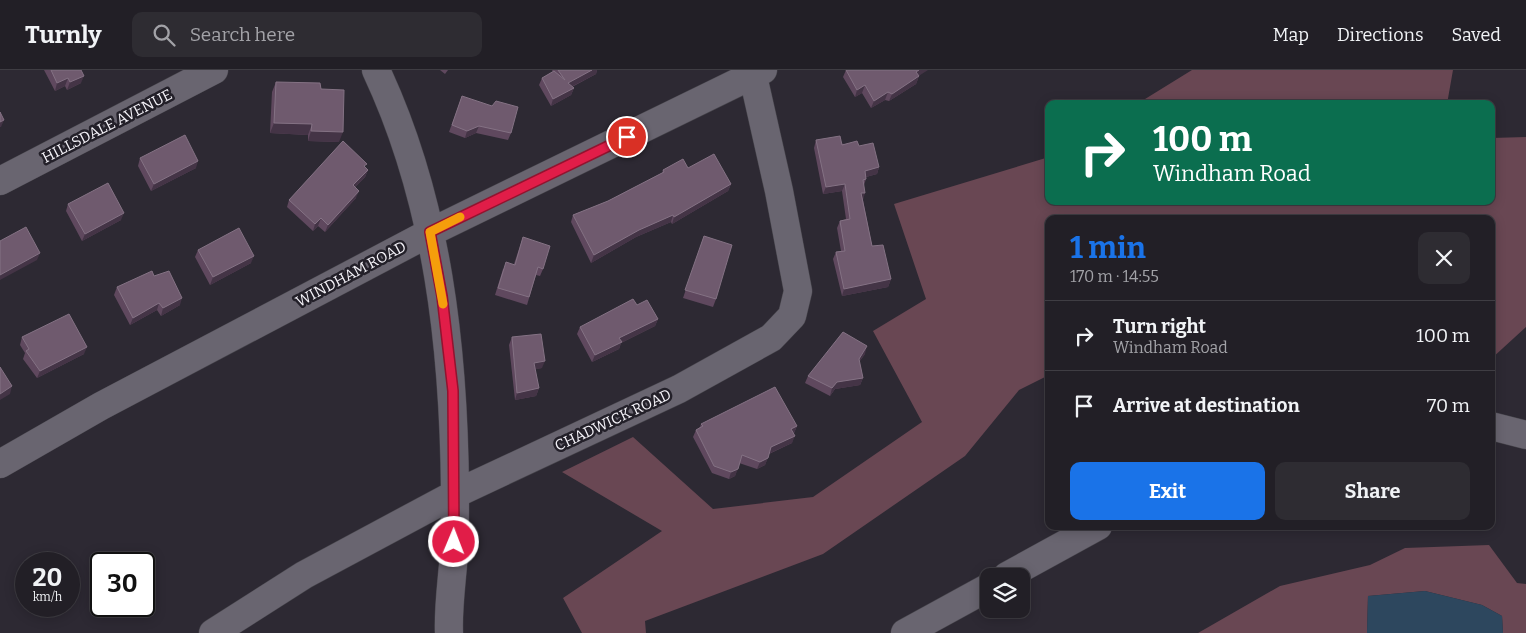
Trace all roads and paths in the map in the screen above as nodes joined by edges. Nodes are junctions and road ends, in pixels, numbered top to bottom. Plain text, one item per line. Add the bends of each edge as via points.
1 (214, 70) edge
2 (376, 70) edge
3 (758, 73) edge
4 (0, 181) edge
5 (430, 232) junction
6 (1495, 427) edge
7 (1526, 434) edge
8 (0, 464) edge
9 (455, 494) junction
10 (1091, 530) edge
11 (1022, 568) edge
12 (980, 591) edge
13 (213, 633) edge
14 (449, 633) edge
15 (905, 633) edge

1 - 4 street, HILLSDALE AVENUE
2 - 5 street via 405,141
3 - 5 street, WINDHAM ROAD
3 - 9 street, CHADWICK ROAD via 798,291 792,316 771,338 679,389
5 - 8 street, WINDHAM ROAD via 101,406
5 - 9 street via 442,296 453,391
6 - 7 street
9 - 13 street, CHADWICK ROAD via 304,575
9 - 14 street
10 - 11 street
12 - 15 street

